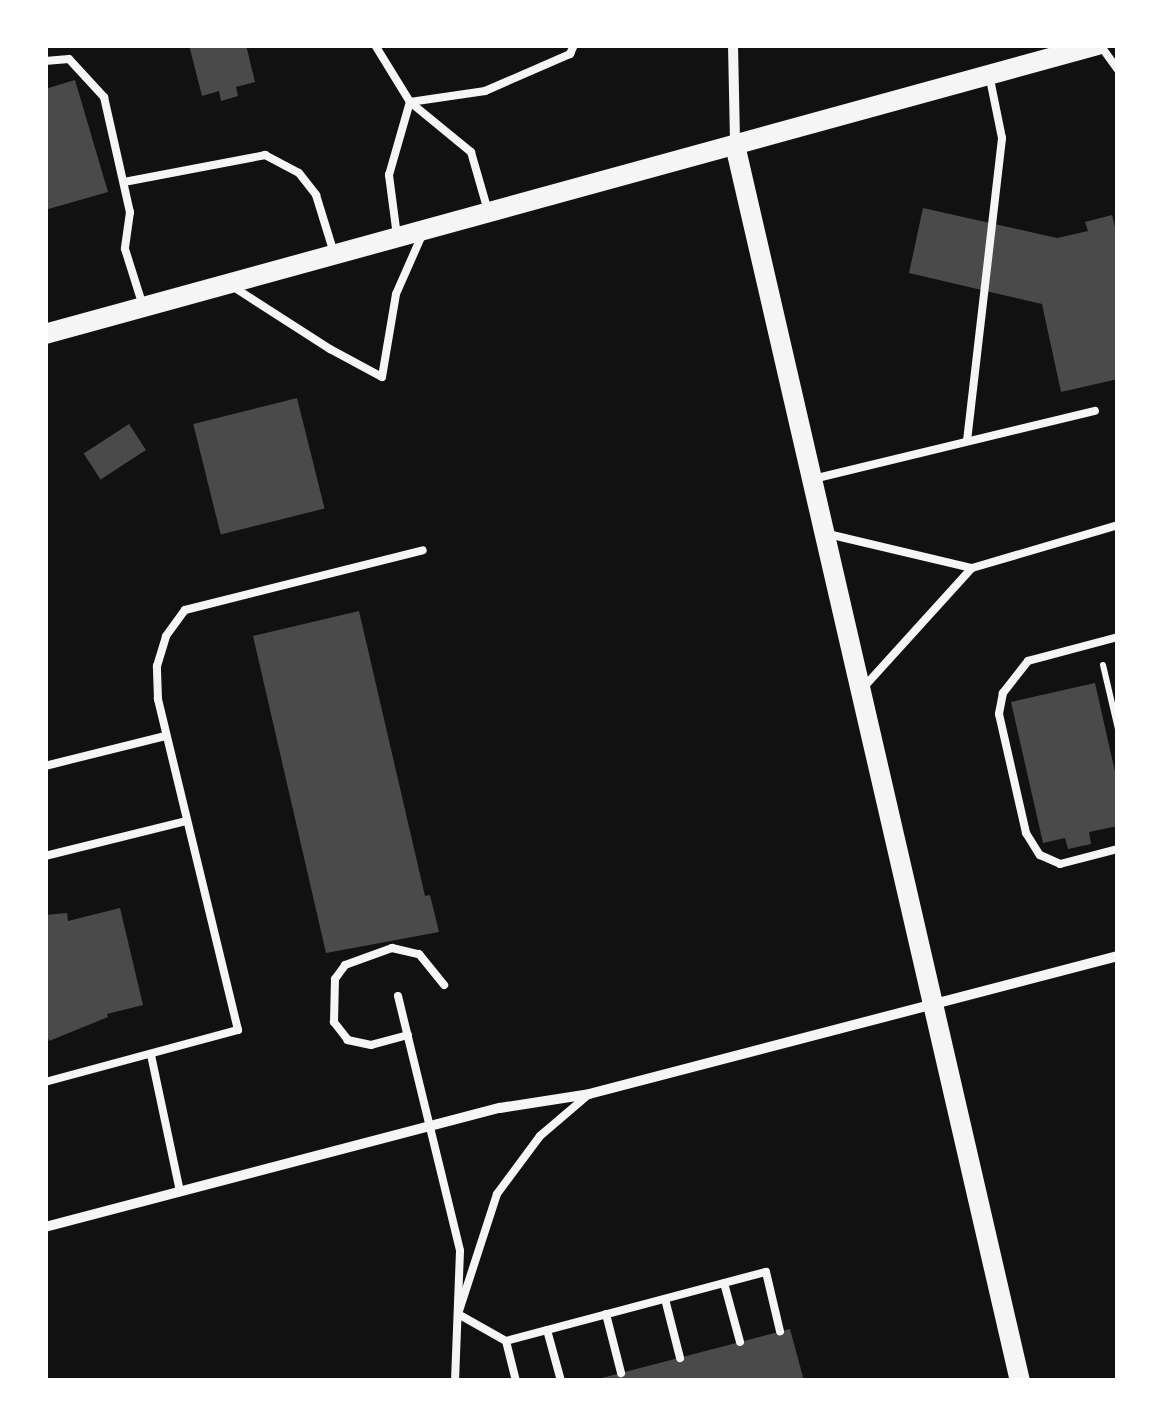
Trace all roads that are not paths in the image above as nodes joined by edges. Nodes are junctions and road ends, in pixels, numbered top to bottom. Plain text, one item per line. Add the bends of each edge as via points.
1 (375, 45) edge
2 (574, 45) edge
3 (733, 45) edge
4 (1099, 45) edge
5 (45, 62) edge
6 (1118, 70) edge
7 (989, 75) junction
8 (410, 102) junction
9 (735, 144) junction
10 (124, 182) junction
11 (488, 211) junction
12 (426, 228) junction
13 (398, 236) junction
14 (334, 254) junction
15 (228, 282) junction
16 (143, 306) junction
17 (45, 334) edge
18 (1095, 411) dead end
19 (967, 441) junction
20 (813, 479) junction
21 (1118, 525) edge
22 (825, 533) junction
23 (423, 550) dead end
24 (972, 568) junction
25 (1118, 637) edge
26 (863, 688) junction
27 (165, 736) junction
28 (45, 766) edge
29 (186, 822) junction
30 (1118, 849) edge
31 (45, 856) edge
32 (1118, 956) edge
33 (444, 985) dead end
34 (398, 996) dead end
35 (931, 1007) junction
36 (408, 1035) junction
37 (150, 1054) junction
38 (45, 1082) edge
39 (589, 1094) junction
40 (429, 1126) junction
41 (180, 1191) junction
42 (45, 1226) edge
43 (724, 1283) junction
44 (665, 1299) junction
45 (458, 1314) junction
46 (606, 1314) junction
47 (547, 1330) junction
48 (780, 1332) dead end
49 (506, 1341) junction
50 (740, 1342) dead end
51 (680, 1358) dead end
52 (621, 1372) dead end
53 (455, 1381) edge
54 (516, 1381) edge
55 (560, 1381) edge
56 (1020, 1381) edge

1 - 8 lane
2 - 8 lane via 570,54 486,91
3 - 9 street
4 - 6 lane
4 - 7 main road
5 - 10 lane via 69,59 104,97
7 - 9 main road
7 - 19 lane via 1002,138
8 - 11 lane via 471,152
8 - 13 lane via 389,175
9 - 11 main road
9 - 20 main road
10 - 14 lane via 265,155 299,173 316,195
10 - 16 lane via 130,212 125,249
11 - 12 main road
12 - 13 main road
12 - 15 lane via 396,294 382,377
13 - 14 main road
14 - 15 main road
15 - 16 main road
16 - 17 main road
18 - 19 lane
19 - 20 lane
20 - 22 main road
21 - 24 lane
22 - 24 lane
22 - 26 main road
23 - 27 lane via 185,610 166,636 157,666
24 - 26 lane
25 - 30 lane via 1028,662 1003,693 1000,714 1026,832 1040,854 1060,864
26 - 35 main road
27 - 28 lane
27 - 29 lane
29 - 31 lane
29 - 37 lane via 238,1030
32 - 35 street
33 - 36 lane via 418,954 392,948 345,965 336,980 334,1022 348,1040 371,1045
34 - 36 lane
35 - 39 street
35 - 56 main road
36 - 40 lane
37 - 38 lane
37 - 41 lane
39 - 40 street
39 - 45 lane via 540,1136 497,1194
40 - 41 street
40 - 45 lane via 460,1251
41 - 42 street
43 - 44 lane
43 - 48 lane via 766,1272
43 - 50 lane
44 - 46 lane
44 - 51 lane
45 - 49 lane
45 - 53 lane
46 - 47 lane
46 - 52 lane
47 - 49 lane
47 - 55 lane
49 - 54 lane

